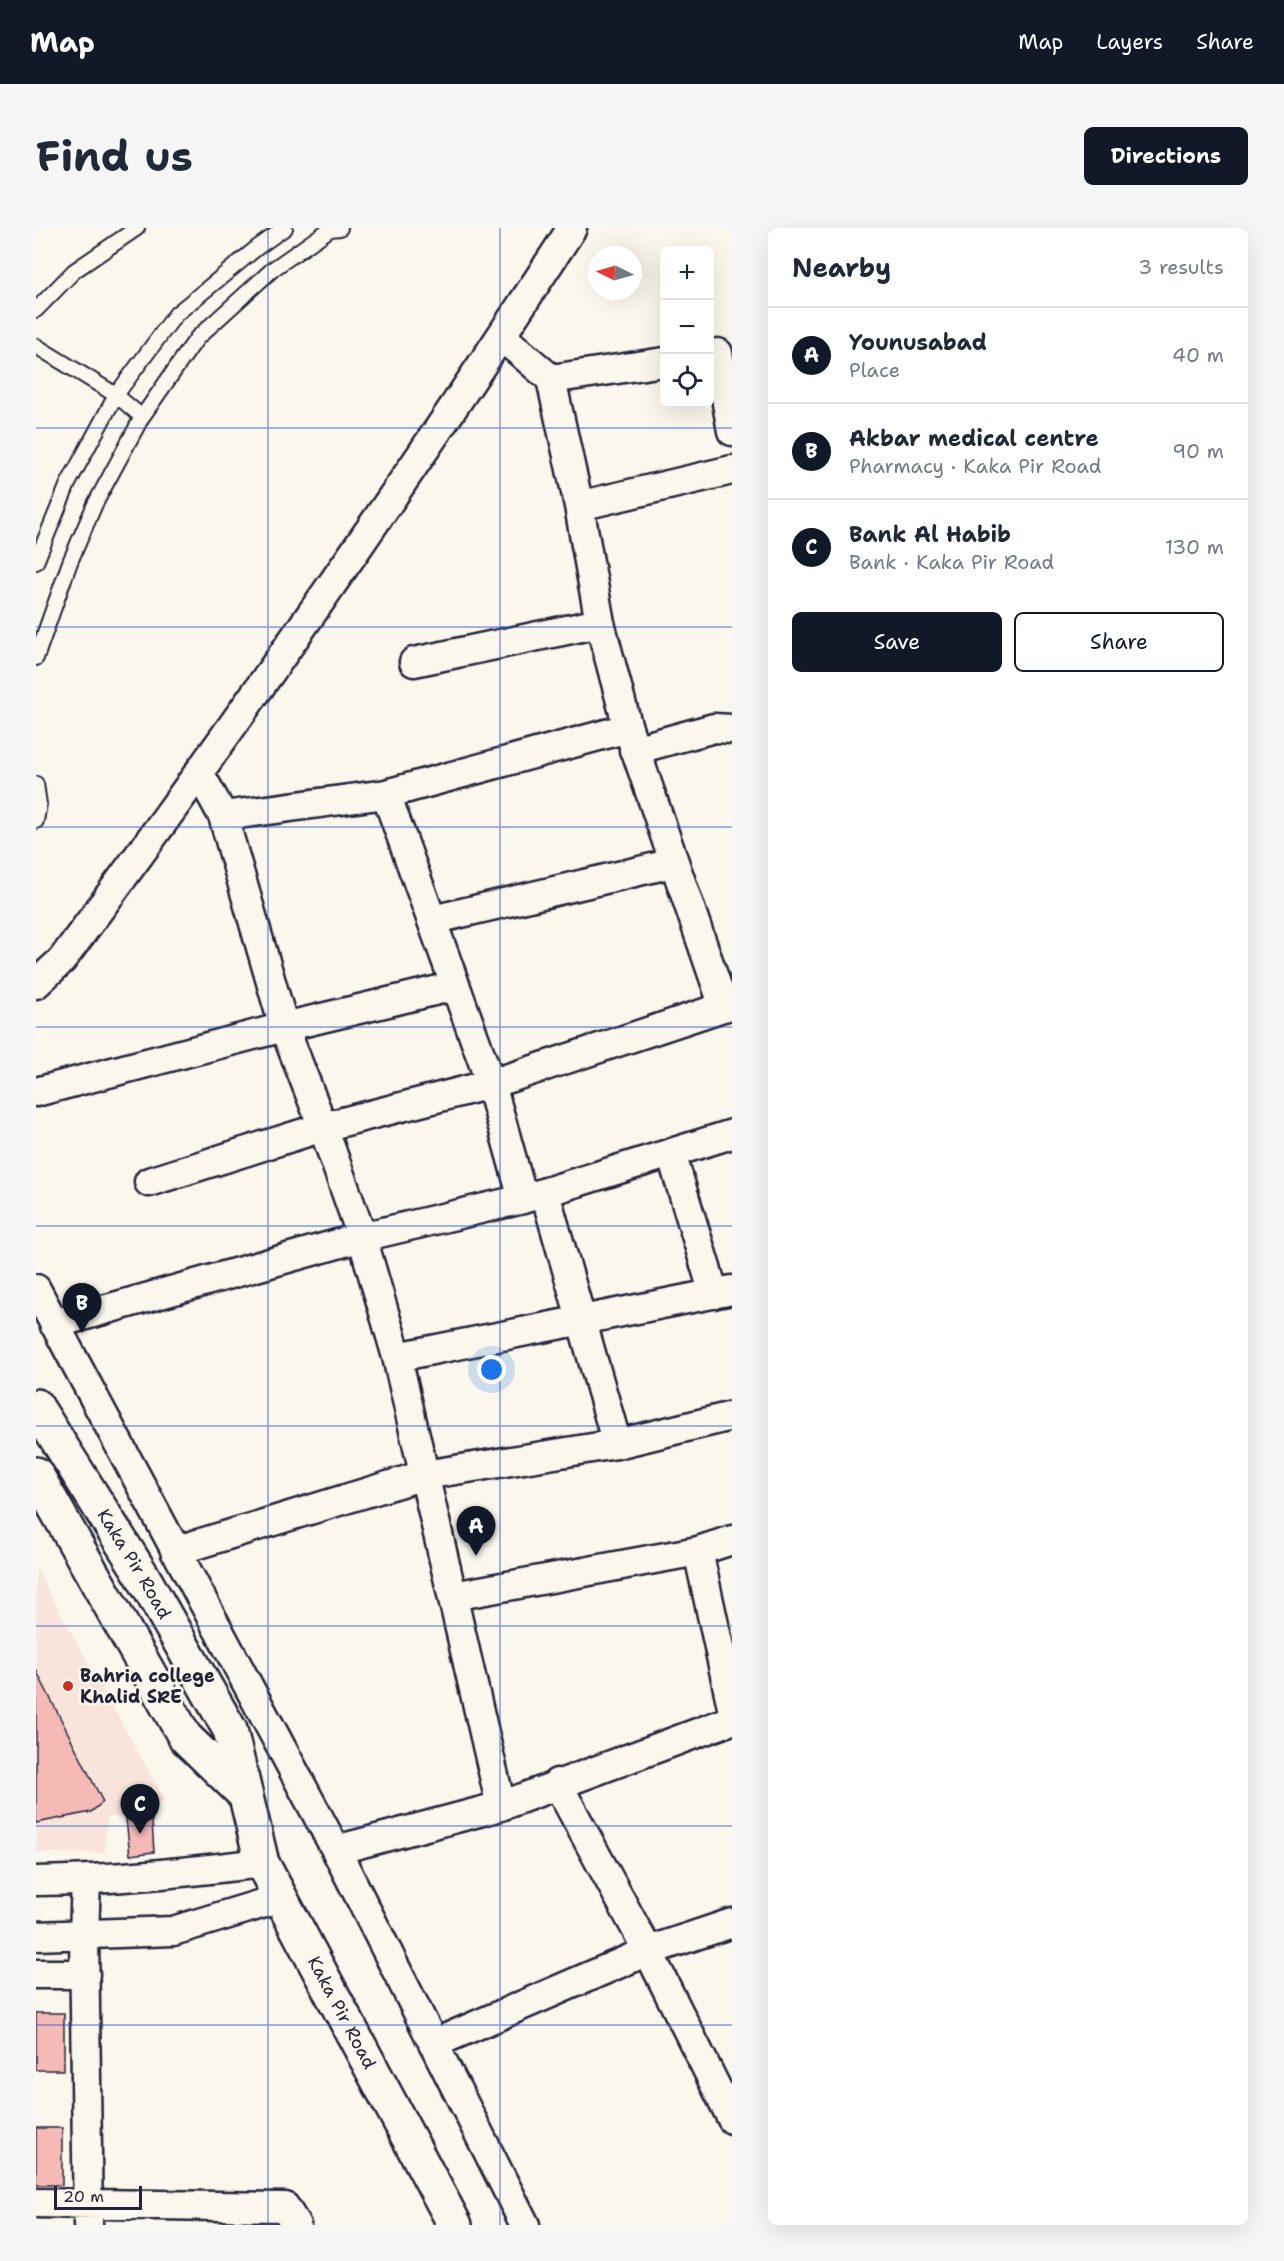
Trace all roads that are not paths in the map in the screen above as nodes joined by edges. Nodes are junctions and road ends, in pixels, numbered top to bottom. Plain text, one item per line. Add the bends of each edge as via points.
1 (137, 228) edge
2 (285, 228) edge
3 (340, 228) edge
4 (572, 228) edge
5 (36, 310) edge
6 (501, 337) junction
7 (36, 346) edge
8 (720, 353) edge
9 (660, 363) edge
10 (551, 379) junction
11 (116, 395) junction
12 (142, 417) junction
13 (732, 431) edge
14 (732, 470) edge
15 (579, 506) junction
16 (36, 562) edge
17 (600, 623) junction
18 (37, 649) edge
19 (414, 662) dead end
20 (732, 729) edge
21 (631, 739) junction
22 (200, 774) junction
23 (36, 784) edge
24 (386, 794) junction
25 (224, 816) junction
26 (36, 821) edge
27 (674, 863) junction
28 (432, 920) junction
29 (36, 984) edge
30 (456, 986) junction
31 (728, 1005) edge
32 (284, 1027) junction
33 (491, 1084) junction
34 (36, 1092) edge
35 (323, 1127) junction
36 (732, 1134) edge
37 (671, 1153) junction
38 (149, 1182) dead end
39 (534, 1196) junction
40 (362, 1237) junction
41 (36, 1289) edge
42 (723, 1292) edge
43 (581, 1320) junction
44 (54, 1324) junction
45 (397, 1357) junction
46 (36, 1406) edge
47 (732, 1416) edge
48 (617, 1444) junction
49 (36, 1474) edge
50 (424, 1475) junction
51 (107, 1519) junction
52 (72, 1538) junction
53 (732, 1540) edge
54 (175, 1551) junction
55 (698, 1551) junction
56 (453, 1596) junction
57 (732, 1707) edge
58 (732, 1720) edge
59 (557, 1783) junction
60 (245, 1795) junction
61 (501, 1806) junction
62 (336, 1850) junction
63 (262, 1863) junction
64 (86, 1880) junction
65 (36, 1881) edge
66 (281, 1898) junction
67 (732, 1923) edge
68 (84, 1935) junction
69 (36, 1936) edge
70 (648, 1951) junction
71 (36, 1974) edge
72 (85, 1974) junction
73 (433, 2044) junction
74 (732, 2119) edge
75 (36, 2203) edge
76 (87, 2214) edge
77 (296, 2225) edge
78 (455, 2225) edge
79 (525, 2225) edge

1 - 5 lane via 74,271
2 - 11 lane via 176,314
3 - 12 lane via 330,229 273,269 197,338
4 - 6 street
6 - 10 street
6 - 22 street
7 - 11 lane
8 - 13 street
9 - 10 street
10 - 15 street
11 - 12 lane
11 - 16 lane via 68,484
12 - 18 lane via 95,504
14 - 15 street
15 - 17 street
17 - 19 street
17 - 21 street
20 - 21 street
21 - 24 street
21 - 27 street
22 - 25 street
22 - 29 street via 62,960
23 - 26 lane
24 - 25 street
24 - 28 street
25 - 32 street
27 - 28 street
27 - 31 street
28 - 30 street
30 - 32 street
30 - 33 street
31 - 33 street
32 - 34 street
32 - 35 street
33 - 35 street
33 - 39 street
35 - 38 street
35 - 40 street
36 - 37 street
37 - 39 street
37 - 42 street
39 - 40 street
39 - 43 street
40 - 44 street
40 - 45 street
41 - 44 street
42 - 43 street
43 - 45 street
43 - 48 street
44 - 54 street
45 - 50 street
46 - 51 main road, Kaka Pir Road
47 - 48 street
48 - 50 street
49 - 52 main road
50 - 54 street
50 - 56 street
51 - 52 main road
51 - 60 main road, Kaka Pir Road via 230,1730
52 - 60 main road via 185,1737
53 - 55 street
54 - 62 street
55 - 56 street
55 - 57 street
56 - 61 street
58 - 59 street
59 - 61 street
59 - 70 street
60 - 63 main road, Kaka Pir Road
61 - 62 street
62 - 73 street
63 - 64 street
63 - 66 main road, Kaka Pir Road
64 - 65 street
64 - 68 street
66 - 68 street via 172,1931
66 - 78 main road, Kaka Pir Road
67 - 70 street
68 - 69 street
68 - 72 street
70 - 73 street
70 - 74 street
71 - 72 street
72 - 76 street
73 - 79 street
75 - 76 street
76 - 77 street via 285,2206

